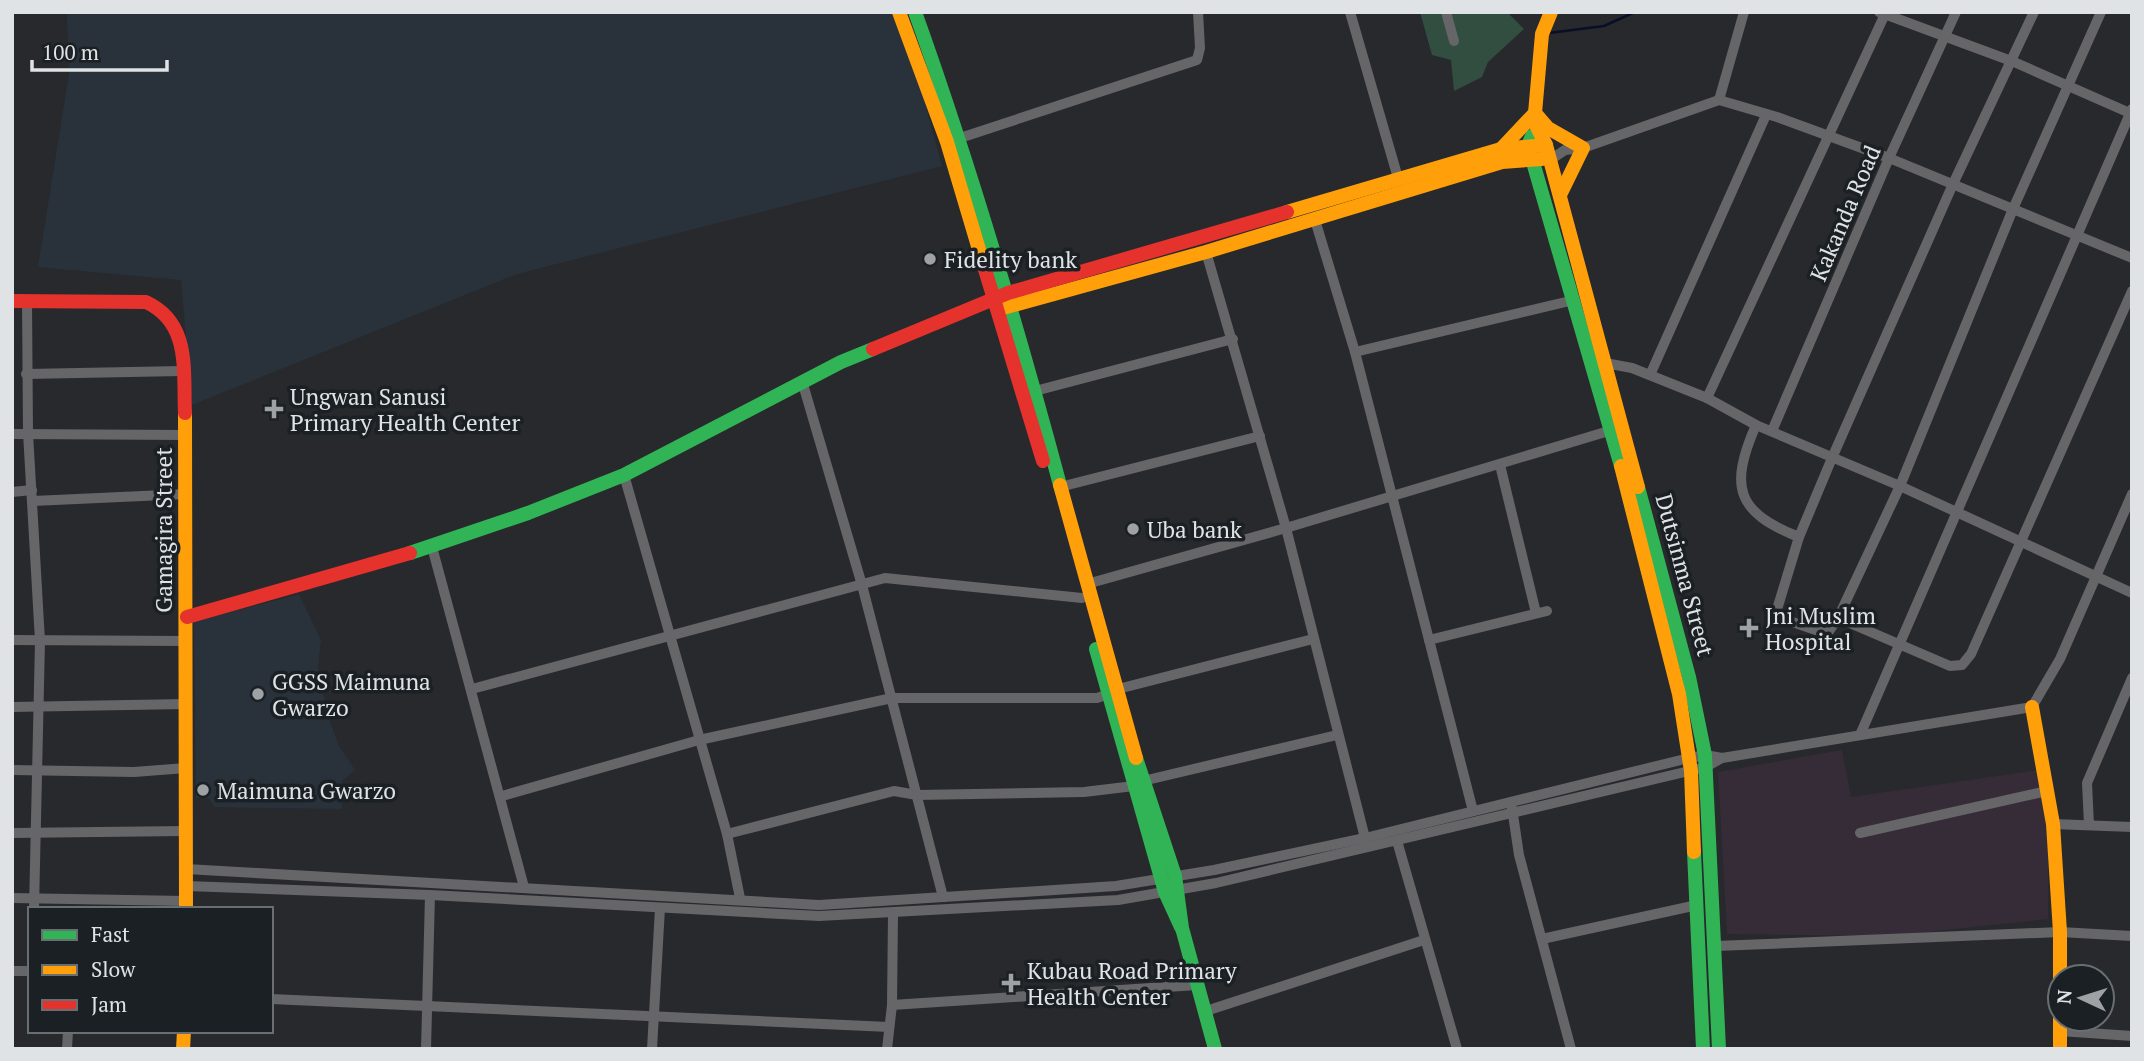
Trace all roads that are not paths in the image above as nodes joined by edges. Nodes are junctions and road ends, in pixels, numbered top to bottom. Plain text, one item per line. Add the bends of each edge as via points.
1 (899, 12) edge
2 (915, 12) edge
3 (1198, 12) edge
4 (1350, 12) edge
5 (1446, 12) edge
6 (1551, 12) edge
7 (1744, 12) edge
8 (1956, 12) edge
9 (2035, 12) edge
10 (2101, 12) edge
11 (1884, 13) edge
12 (1945, 37) junction
13 (1454, 40) dead end
14 (2014, 62) junction
15 (2069, 85) junction
16 (1719, 100) junction
17 (2131, 112) edge
18 (1766, 115) junction
19 (1536, 119) junction
20 (1829, 135) junction
21 (960, 138) junction
22 (1546, 145) junction
23 (1583, 148) junction
24 (1564, 150) junction
25 (1531, 152) junction
26 (1502, 155) junction
27 (1889, 158) junction
28 (1550, 160) junction
29 (1398, 178) junction
30 (1539, 179) junction
31 (1953, 184) junction
32 (1561, 193) junction
33 (2013, 209) junction
34 (1315, 220) junction
35 (2075, 234) junction
36 (1206, 253) junction
37 (2132, 258) edge
38 (2132, 291) edge
39 (20, 300) edge
40 (1574, 300) junction
41 (1003, 302) junction
42 (1233, 339) junction
43 (1355, 352) junction
44 (1605, 363) junction
45 (182, 371) junction
46 (26, 374) junction
47 (1650, 375) junction
48 (802, 382) junction
49 (1035, 391) junction
50 (1707, 398) junction
51 (1756, 425) junction
52 (1612, 430) junction
53 (1772, 430) junction
54 (28, 433) junction
55 (12, 435) edge
56 (186, 435) junction
57 (1260, 436) junction
58 (1832, 458) junction
59 (1500, 465) junction
60 (624, 475) junction
61 (1900, 486) junction
62 (1060, 487) junction
63 (32, 490) junction
64 (12, 492) edge
65 (186, 494) junction
66 (2132, 494) edge
67 (1392, 497) junction
68 (33, 501) junction
69 (1955, 512) junction
70 (1286, 528) junction
71 (1799, 537) junction
72 (2021, 542) junction
73 (432, 547) junction
74 (2097, 578) junction
75 (862, 584) junction
76 (1084, 591) junction
77 (2132, 593) edge
78 (187, 617) junction
79 (1838, 618) junction
80 (668, 634) junction
81 (1313, 639) junction
82 (12, 640) edge
83 (40, 640) junction
84 (185, 640) junction
85 (1429, 640) junction
86 (1899, 645) junction
87 (2132, 678) edge
88 (472, 689) junction
89 (1113, 691) junction
90 (892, 698) junction
91 (186, 704) junction
92 (38, 707) junction
93 (2032, 707) junction
94 (12, 708) edge
95 (1337, 735) junction
96 (1860, 735) junction
97 (699, 740) junction
98 (1706, 761) junction
99 (1690, 764) junction
100 (186, 768) junction
101 (12, 770) edge
102 (37, 771) junction
103 (1139, 784) junction
104 (2047, 791) junction
105 (917, 795) junction
106 (502, 796) junction
107 (1512, 802) junction
108 (1473, 811) junction
109 (1513, 813) junction
110 (2053, 824) junction
111 (2089, 825) junction
112 (2132, 827) edge
113 (186, 831) junction
114 (12, 833) edge
115 (38, 833) junction
116 (1860, 833) dead end
117 (727, 834) junction
118 (1365, 838) junction
119 (1397, 841) junction
120 (186, 869) junction
121 (1170, 884) junction
122 (186, 886) junction
123 (524, 887) junction
124 (602, 891) junction
125 (430, 895) junction
126 (943, 897) junction
127 (12, 898) edge
128 (740, 898) junction
129 (34, 903) edge
130 (601, 904) junction
131 (186, 905) edge
132 (1697, 905) junction
133 (660, 908) junction
134 (893, 914) junction
135 (2060, 932) junction
136 (2132, 936) edge
137 (1542, 939) junction
138 (1424, 940) junction
139 (1716, 946) junction
140 (2060, 963) edge
141 (1198, 985) junction
142 (273, 999) edge
143 (428, 1004) junction
144 (892, 1005) junction
145 (1206, 1011) junction
146 (653, 1018) junction
147 (889, 1027) junction
148 (2089, 1033) edge
149 (2132, 1036) edge
150 (426, 1049) edge
151 (652, 1049) edge
152 (887, 1049) edge
153 (1215, 1049) edge
154 (1457, 1049) edge
155 (1570, 1049) edge
156 (1703, 1049) edge
157 (1719, 1049) edge

1 - 41 street
2 - 21 street
3 - 21 street via 1198,60
4 - 29 street
5 - 13 street
6 - 19 street via 1542,34
7 - 16 street
8 - 12 street, Kakanda Road
9 - 14 street
10 - 15 street
11 - 12 street
11 - 20 street
12 - 14 street
12 - 27 street, Kakanda Road
14 - 15 street
14 - 31 street
15 - 17 street
15 - 33 street
16 - 18 street
16 - 23 street
17 - 35 street
18 - 20 street
18 - 47 street
19 - 22 street, Dutsinma Street
19 - 23 street
19 - 25 street
19 - 26 street
20 - 27 street
20 - 50 street
21 - 41 street
22 - 24 street
22 - 25 street
22 - 28 street, Dutsinma Street
23 - 24 street
23 - 32 street
24 - 28 street
25 - 26 street
25 - 28 street
25 - 30 street, Dutsinma Street
26 - 29 street
26 - 30 street
26 - 34 street
27 - 31 street
27 - 53 street, Kakanda Road
28 - 32 street, Dutsinma Street
29 - 41 street
30 - 40 street, Dutsinma Street
31 - 33 street
31 - 58 street
32 - 44 street, Dutsinma Street
33 - 35 street
33 - 61 street
34 - 36 street
34 - 43 street
35 - 37 street
35 - 69 street
36 - 41 street
36 - 42 street
38 - 72 street
39 - 45 street, Gamagira Street via 146,302 161,309 182,339
39 - 46 street
40 - 43 street
40 - 52 street, Dutsinma Street
41 - 48 street via 868,351
41 - 49 street
41 - 76 street
42 - 49 street
42 - 57 street
43 - 67 street
44 - 47 street
44 - 98 street, Dutsinma Street via 1689,677
45 - 46 street
45 - 56 street, Gamagira Street
46 - 54 street
47 - 50 street
48 - 60 street
48 - 75 street
49 - 62 street
50 - 51 street
51 - 53 street
51 - 71 street via 1741,476 1745,502 1760,519
52 - 59 street
52 - 99 street, Dutsinma Street via 1679,694
53 - 58 street
54 - 55 street
54 - 56 street
54 - 63 street
56 - 65 street, Gamagira Street
57 - 62 street
57 - 70 street
58 - 61 street
58 - 71 street
59 - 67 street
59 - 85 street via 1542,612
60 - 73 street
60 - 80 street
61 - 69 street
61 - 79 street
62 - 76 street
63 - 64 street
63 - 68 street
65 - 68 street
65 - 78 street, Gamagira Street
66 - 74 street
67 - 70 street
67 - 85 street
68 - 83 street
69 - 72 street
69 - 86 street
70 - 76 street
70 - 81 street
71 - 79 street via 1775,617 1827,634
72 - 74 street
72 - 86 street via 1962,665 1950,666
73 - 78 street
73 - 88 street
74 - 77 street
74 - 93 street
75 - 76 street via 885,578
75 - 80 street
75 - 90 street
76 - 89 street
78 - 84 street, Gamagira Street
79 - 86 street
80 - 88 street
80 - 97 street
81 - 89 street
81 - 95 street
82 - 83 street
83 - 84 street
83 - 92 street
84 - 91 street, Gamagira Street
85 - 108 street
86 - 96 street
87 - 111 street via 2087,783
88 - 106 street
89 - 90 street via 1097,698
89 - 103 street
90 - 97 street
90 - 105 street
91 - 92 street
91 - 100 street, Gamagira Street
92 - 94 street
92 - 102 street
93 - 96 street
93 - 104 street
95 - 103 street
95 - 118 street
96 - 98 street
97 - 106 street
97 - 117 street
98 - 99 street
98 - 139 street, Dutsinma Street
99 - 107 street
99 - 109 street
99 - 132 street, Dutsinma Street
100 - 102 street
100 - 113 street, Gamagira Street
101 - 102 street
102 - 115 street
103 - 105 street via 1084,792
103 - 121 street
104 - 110 street
104 - 116 street
105 - 117 street via 894,791
105 - 126 street
106 - 123 street
107 - 108 street
107 - 109 street
108 - 118 street
109 - 119 street
109 - 137 street
110 - 111 street
110 - 135 street
111 - 112 street
113 - 115 street
113 - 120 street, Gamagira Street
114 - 115 street
115 - 129 street
117 - 128 street
118 - 121 street
119 - 121 street
119 - 138 street
120 - 122 street, Gamagira Street
120 - 123 street
121 - 126 street
121 - 134 street via 1118,900
121 - 141 street
122 - 125 street
122 - 131 street, Gamagira Street
123 - 124 street
124 - 128 street
124 - 130 street
125 - 130 street
125 - 143 street
126 - 128 street via 819,905
127 - 129 street
129 - 131 street
130 - 133 street
132 - 137 street
132 - 156 street, Dutsinma Street
133 - 134 street via 818,916
133 - 146 street
134 - 144 street
135 - 136 street
135 - 139 street
135 - 140 street
137 - 155 street
138 - 145 street
138 - 154 street
139 - 157 street, Dutsinma Street
141 - 144 street
141 - 145 street
142 - 143 street
143 - 146 street
143 - 150 street
144 - 147 street
145 - 153 street
146 - 147 street
146 - 151 street
147 - 152 street
148 - 149 street

